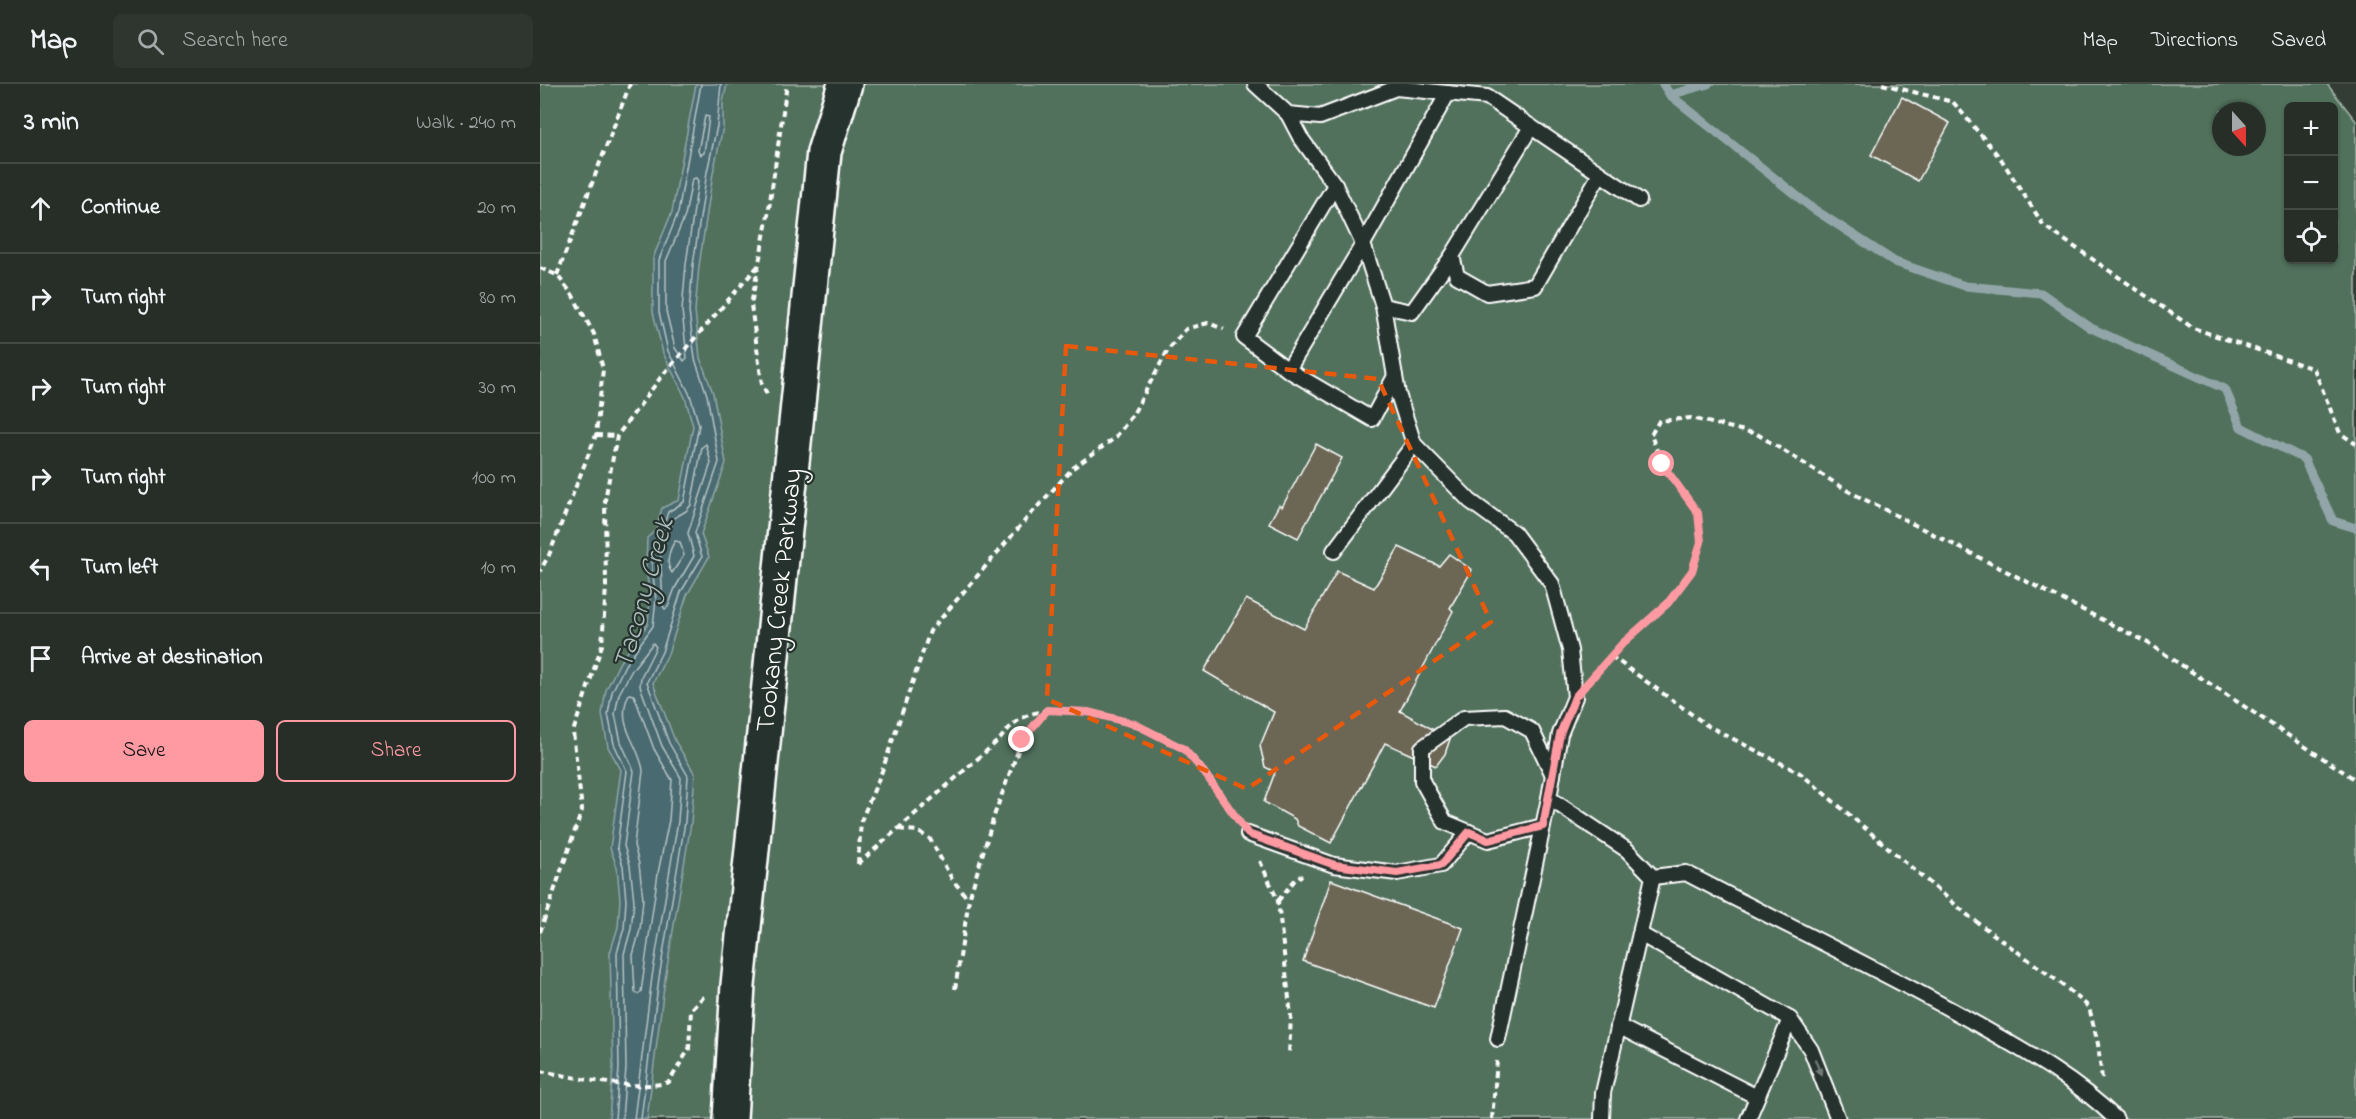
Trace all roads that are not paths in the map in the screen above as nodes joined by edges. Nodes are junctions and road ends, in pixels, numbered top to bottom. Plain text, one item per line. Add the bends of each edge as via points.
1 (845, 84) edge
2 (1255, 84) edge
3 (1448, 93) junction
4 (1288, 114) junction
5 (1531, 127) junction
6 (1600, 174) junction
7 (1335, 185) junction
8 (1639, 200) dead end
9 (1363, 244) junction
10 (1452, 256) junction
11 (1383, 306) junction
12 (1288, 370) junction
13 (1395, 376) junction
14 (1414, 444) junction
15 (1334, 551) dead end
16 (1553, 775) junction
17 (1549, 798) junction
18 (1543, 826) junction
19 (1469, 832) junction
20 (1248, 834) road end
21 (1653, 877) junction
22 (1640, 934) junction
23 (1790, 1019) junction
24 (1618, 1026) junction
25 (1498, 1039) road end
26 (1757, 1097) junction
27 (2114, 1117) edge
28 (730, 1119) edge
29 (1602, 1119) edge
30 (1748, 1119) edge
31 (1838, 1119) edge

1 - 28 main road, Tookany Creek Parkway via 824,152 738,985
2 - 4 lane
3 - 4 lane via 1396,88 1320,117
3 - 5 lane via 1487,97
3 - 9 lane
4 - 7 lane
5 - 6 lane
5 - 10 lane
6 - 8 lane
6 - 10 lane via 1535,286 1487,293 1457,276
7 - 9 lane
7 - 12 lane via 1244,337
9 - 11 lane
9 - 12 lane
10 - 11 lane via 1412,312
11 - 13 lane
12 - 13 lane via 1372,419
13 - 14 lane
14 - 15 lane
14 - 16 lane via 1470,501 1514,533 1552,584 1570,650 1575,697 1560,734
16 - 17 lane
16 - 19 lane via 1532,731 1506,716 1464,718 1422,748 1422,781 1445,822
17 - 18 lane
17 - 21 lane via 1628,850
18 - 19 lane via 1488,840
18 - 25 lane
19 - 20 lane via 1441,865 1397,873 1335,865
21 - 22 lane
21 - 27 lane via 1686,873 1919,992 2054,1068
22 - 23 lane
22 - 24 lane
23 - 26 lane
23 -> 31 lane via 1811,1050
24 - 26 lane
24 - 29 lane via 1603,1093
26 - 30 lane

